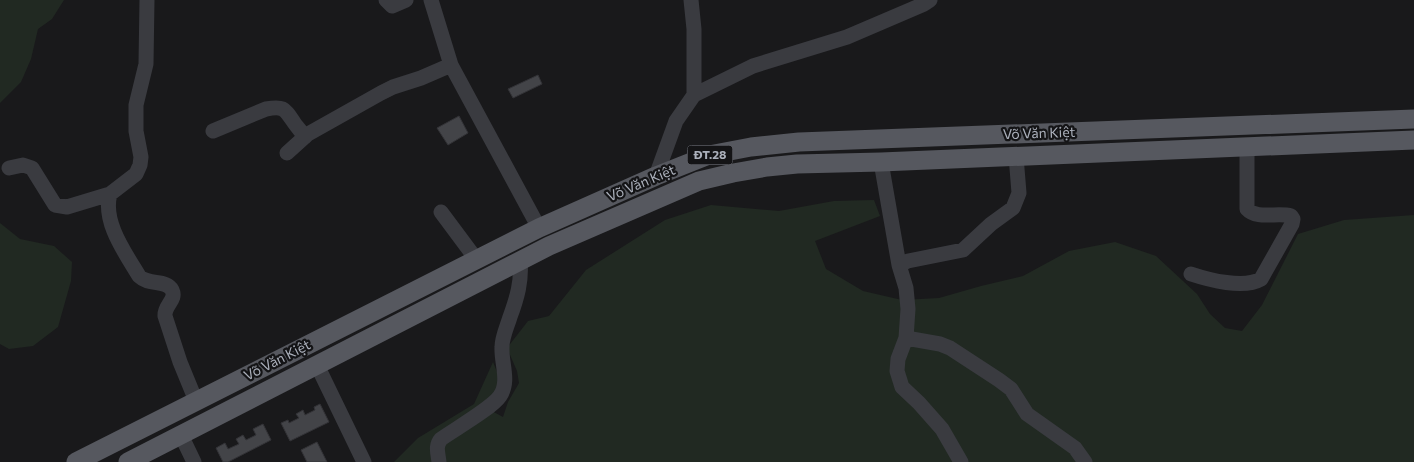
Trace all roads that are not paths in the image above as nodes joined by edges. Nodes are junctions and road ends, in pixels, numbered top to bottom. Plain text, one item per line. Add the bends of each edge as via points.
1 (147, 0) edge
2 (386, 0) edge
3 (406, 0) edge
4 (431, 0) edge
5 (691, 0) edge
6 (930, 0) edge
7 (451, 65) junction
8 (694, 95) junction
9 (1414, 119) edge
10 (213, 132) dead end
11 (1015, 134) junction
12 (305, 136) junction
13 (1414, 140) edge
14 (1247, 147) junction
15 (286, 153) dead end
16 (1016, 156) junction
17 (881, 162) junction
18 (8, 168) dead end
19 (656, 176) junction
20 (110, 194) junction
21 (664, 196) junction
22 (442, 212) dead end
23 (540, 228) junction
24 (476, 259) junction
25 (520, 261) junction
26 (899, 265) junction
27 (1191, 274) dead end
28 (906, 338) junction
29 (317, 365) junction
30 (248, 375) junction
31 (259, 395) junction
32 (196, 401) junction
33 (181, 435) junction
34 (76, 462) edge
35 (128, 462) edge
36 (194, 462) edge
37 (364, 462) edge
38 (440, 462) edge
39 (961, 462) edge
40 (1086, 462) edge

1 - 20 street via 146,64 136,105 140,165 136,174
2 - 3 street via 392,6
4 - 7 street
5 - 8 street
6 - 8 street via 847,37 753,66
7 - 12 street via 393,87
7 - 23 street
8 - 19 street via 676,121
9 - 11 main road, Võ Văn Kiệt / ĐT.28
10 - 12 street via 275,107 287,111
11 - 16 main road
11 - 19 main road, Võ Văn Kiệt / ĐT.28 via 800,142 751,147 709,155
12 - 15 street
13 - 14 main road, Võ Văn Kiệt / ĐT.28
14 - 16 main road, Võ Văn Kiệt / ĐT.28
14 - 27 street via 1247,209 1259,214 1286,214 1293,219 1292,224 1261,279 1256,282 1225,283
16 - 17 main road, Võ Văn Kiệt / ĐT.28
16 - 26 street via 1019,193 1013,208 963,250
17 - 21 main road, Võ Văn Kiệt / ĐT.28 via 798,164 733,172
17 - 26 street
18 - 20 street via 32,168 55,205 67,207
19 - 21 main road
19 - 23 main road, Võ Văn Kiệt / ĐT.28
20 - 32 street via 108,206 116,238 140,276 172,290 173,299 166,308 165,316
21 - 25 main road, Võ Văn Kiệt / ĐT.28
22 - 24 street
23 - 24 main road, Võ Văn Kiệt / ĐT.28
24 - 30 main road, Võ Văn Kiệt / ĐT.28
25 - 29 main road, Võ Văn Kiệt / ĐT.28
25 - 38 street via 520,287 502,346 504,391 495,402 441,439 437,450
26 - 28 street via 906,288
28 - 39 street via 897,371 902,387 942,429
28 - 40 street via 950,348 1000,380 1011,389 1027,414 1075,448
29 - 31 main road, Võ Văn Kiệt / ĐT.28
29 - 37 street
30 - 31 main road
30 - 32 main road, Võ Văn Kiệt / ĐT.28
31 - 33 main road, Võ Văn Kiệt / ĐT.28
32 - 34 main road, Võ Văn Kiệt / ĐT.28
33 - 35 main road, Võ Văn Kiệt / ĐT.28
33 - 36 street

